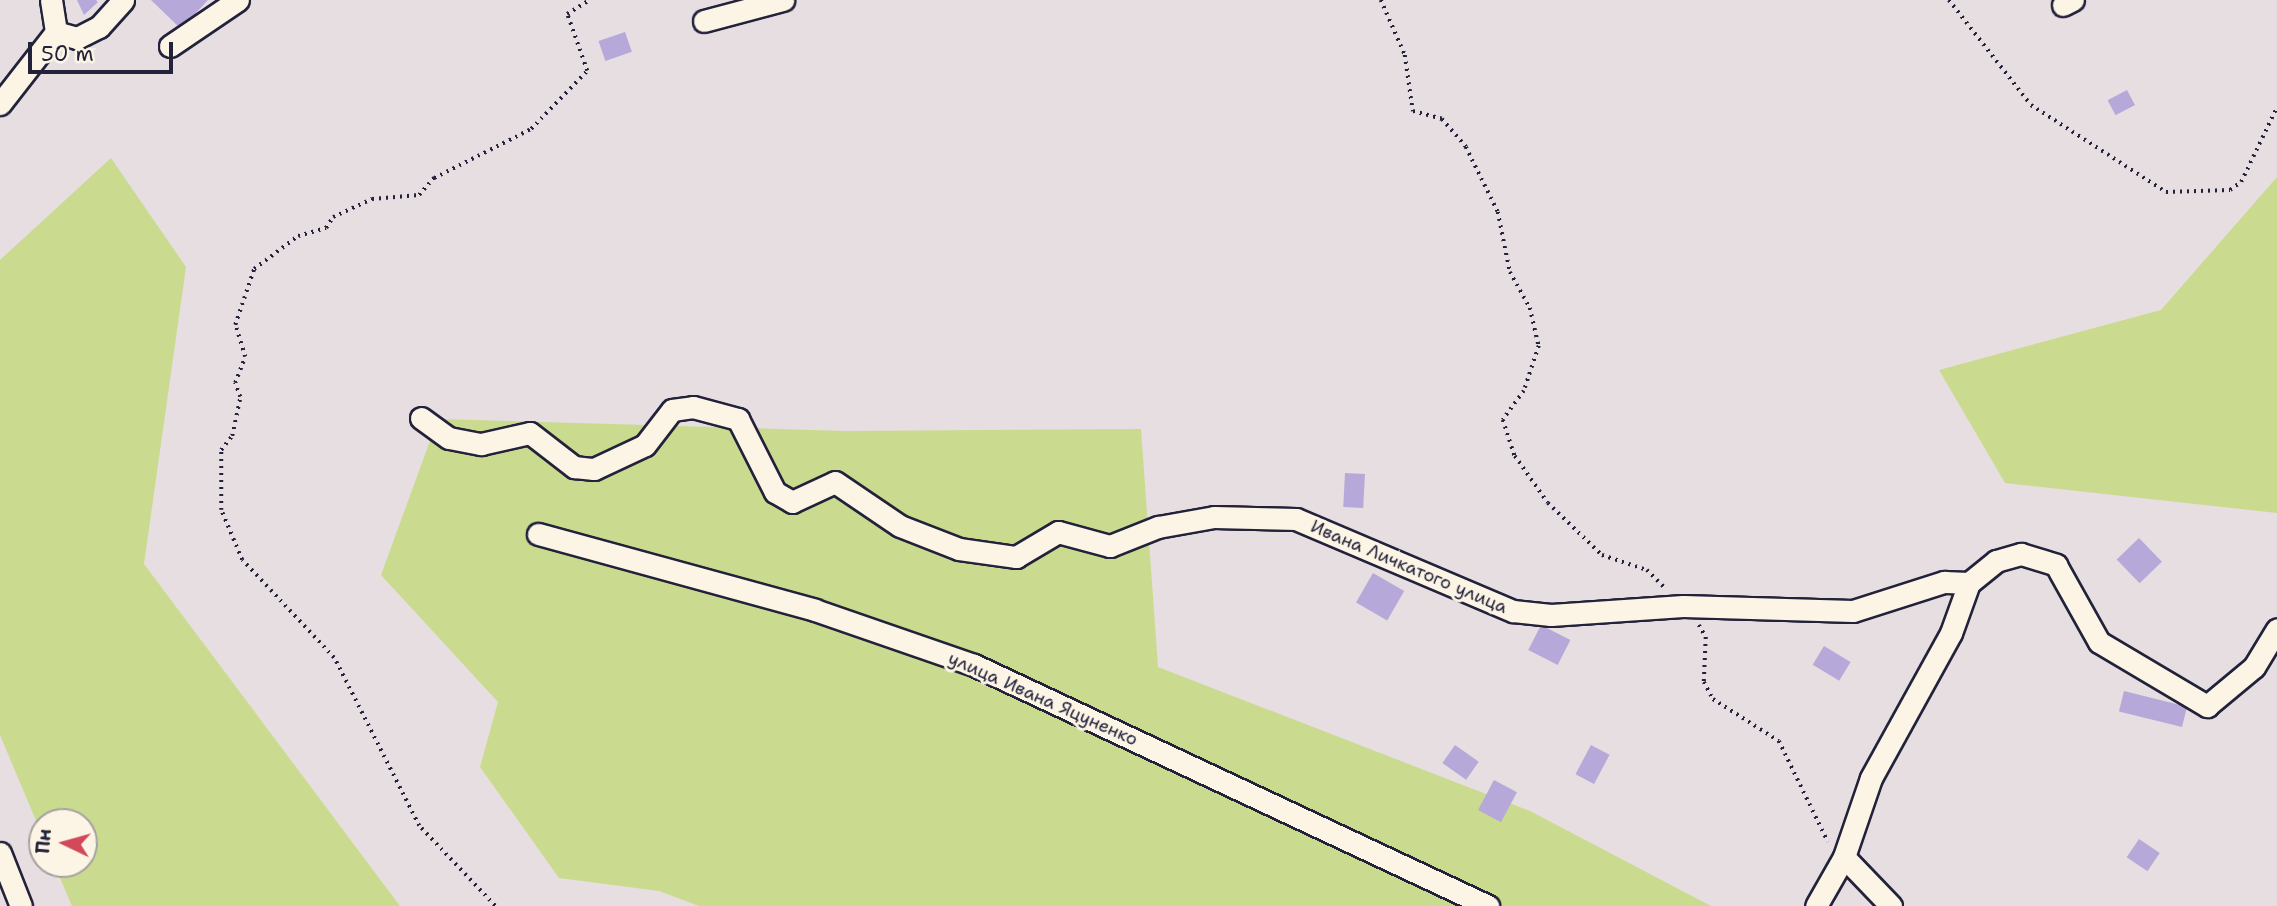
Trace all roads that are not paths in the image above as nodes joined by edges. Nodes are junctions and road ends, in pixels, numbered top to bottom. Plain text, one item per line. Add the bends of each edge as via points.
1 (51, 0) edge
2 (123, 0) edge
3 (783, 0) edge
4 (240, 1) edge
5 (704, 21) dead end
6 (56, 32) junction
7 (170, 46) dead end
8 (0, 104) edge
9 (421, 418) dead end
10 (538, 534) dead end
11 (1969, 583) junction
12 (2277, 629) edge
13 (0, 853) edge
14 (1844, 857) junction
15 (21, 906) edge
16 (1488, 906) edge
17 (1816, 906) edge
18 (1891, 906) edge

1 - 6 street
2 - 6 street via 99,27 77,38
3 - 5 street
4 - 7 street
6 - 8 street
9 - 11 street, Ивана Личкатого улица via 449,438 481,444 530,433 574,467 594,469 645,445 672,410 694,407 738,419 775,492 792,502 835,482 900,526 959,549 1016,557 1058,532 1110,546 1158,527 1213,517 1296,519 1513,611 1550,615 1680,606 1853,611 1944,582
10 - 16 street, улица Ивана Яцуненко via 815,610 974,665
11 - 12 street via 1996,561 2021,554 2056,565 2099,642 2207,706 2254,667
11 - 14 street via 1951,633 1871,778
13 - 15 street
14 - 17 street
14 - 18 street

